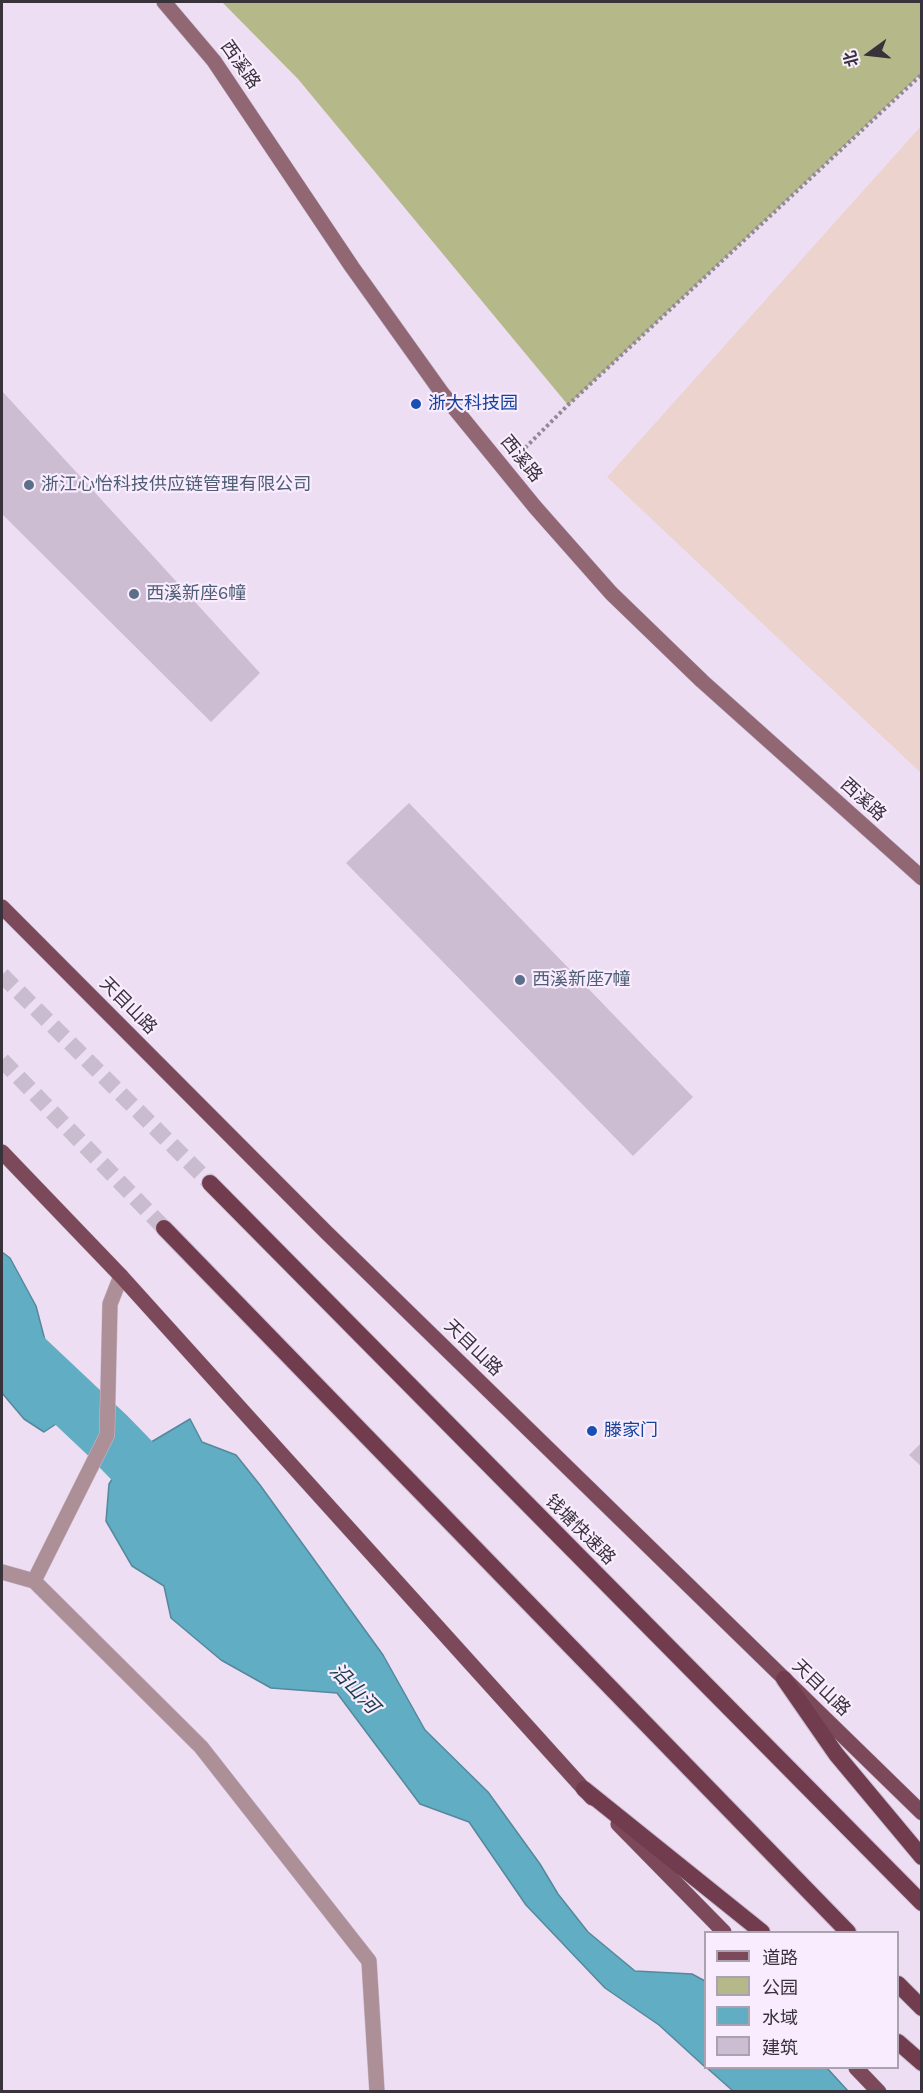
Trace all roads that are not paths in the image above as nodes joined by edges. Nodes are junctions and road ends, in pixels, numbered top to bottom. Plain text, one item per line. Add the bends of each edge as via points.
1 (164, 2) edge
2 (921, 878) edge
3 (2, 907) edge
4 (2, 1152) edge
5 (210, 1183) tunnel mouth
6 (164, 1228) tunnel mouth
7 (121, 1276) junction
8 (2, 1572) edge
9 (34, 1581) junction
10 (784, 1679) junction
11 (584, 1789) junction
12 (921, 1813) edge
13 (921, 1857) edge
14 (921, 1903) edge
15 (723, 1931) edge
16 (761, 1931) edge
17 (847, 1931) edge
18 (899, 1985) edge
19 (921, 2008) edge
20 (899, 2044) edge
21 (921, 2063) edge
22 (858, 2069) edge
23 (377, 2091) edge
24 (879, 2091) edge

1 - 2 main road, 西溪路 via 214,61 442,393 535,507 611,593 702,681
3 - 10 main road, 天目山路 via 326,1232
4 - 7 main road
5 - 14 highway, 钱塘快速路
6 - 17 highway
7 - 9 street via 110,1304 107,1435
7 - 11 main road
8 - 9 street
9 - 23 street via 201,1747 369,1960
10 - 12 main road, 天目山路
10 - 13 highway via 836,1754
11 - 15 main road
11 - 16 highway
18 - 19 highway
20 - 21 highway
22 - 24 main road

